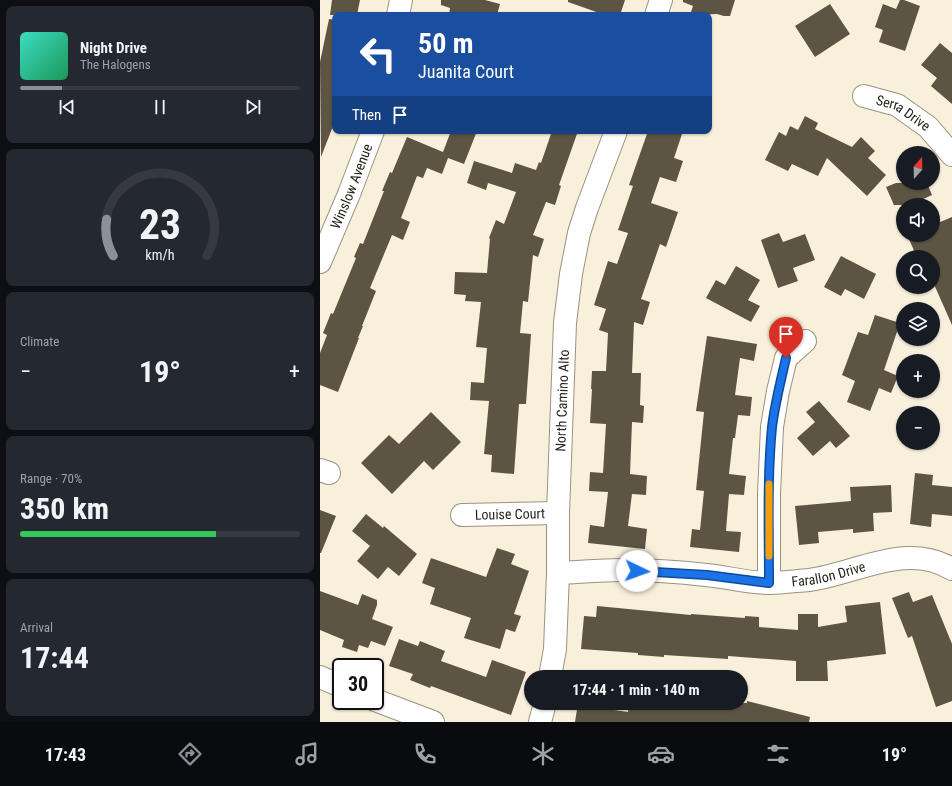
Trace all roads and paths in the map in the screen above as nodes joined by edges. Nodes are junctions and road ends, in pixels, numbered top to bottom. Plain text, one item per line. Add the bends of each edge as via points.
1 (401, 0) edge
2 (661, 0) edge
3 (399, 12) edge
4 (657, 12) edge
5 (864, 96) dead end
6 (372, 134) edge
7 (615, 134) edge
8 (952, 155) edge
9 (320, 262) edge
10 (805, 341) dead end
11 (558, 513) junction
12 (462, 515) dead end
13 (952, 569) edge
14 (558, 573) junction
15 (769, 583) junction
16 (551, 670) edge
17 (320, 677) edge
18 (332, 682) edge
19 (384, 703) edge
20 (543, 710) edge
21 (433, 722) edge
22 (540, 722) edge

1 - 3 street
2 - 4 street
5 - 8 street, Serra Drive via 897,105 928,127
6 - 9 street, Winslow Avenue
7 - 11 street, North Camino Alto via 587,208 571,274 565,323
10 - 15 street via 786,358 772,427 768,494
11 - 12 street, Louise Court
11 - 14 street, North Camino Alto
13 - 15 street, Farallon Drive via 925,559 904,557 810,580
14 - 15 street, Farallon Drive via 623,570 707,575
14 - 16 street, North Camino Alto via 555,649
17 - 18 street
19 - 21 street
20 - 22 street

